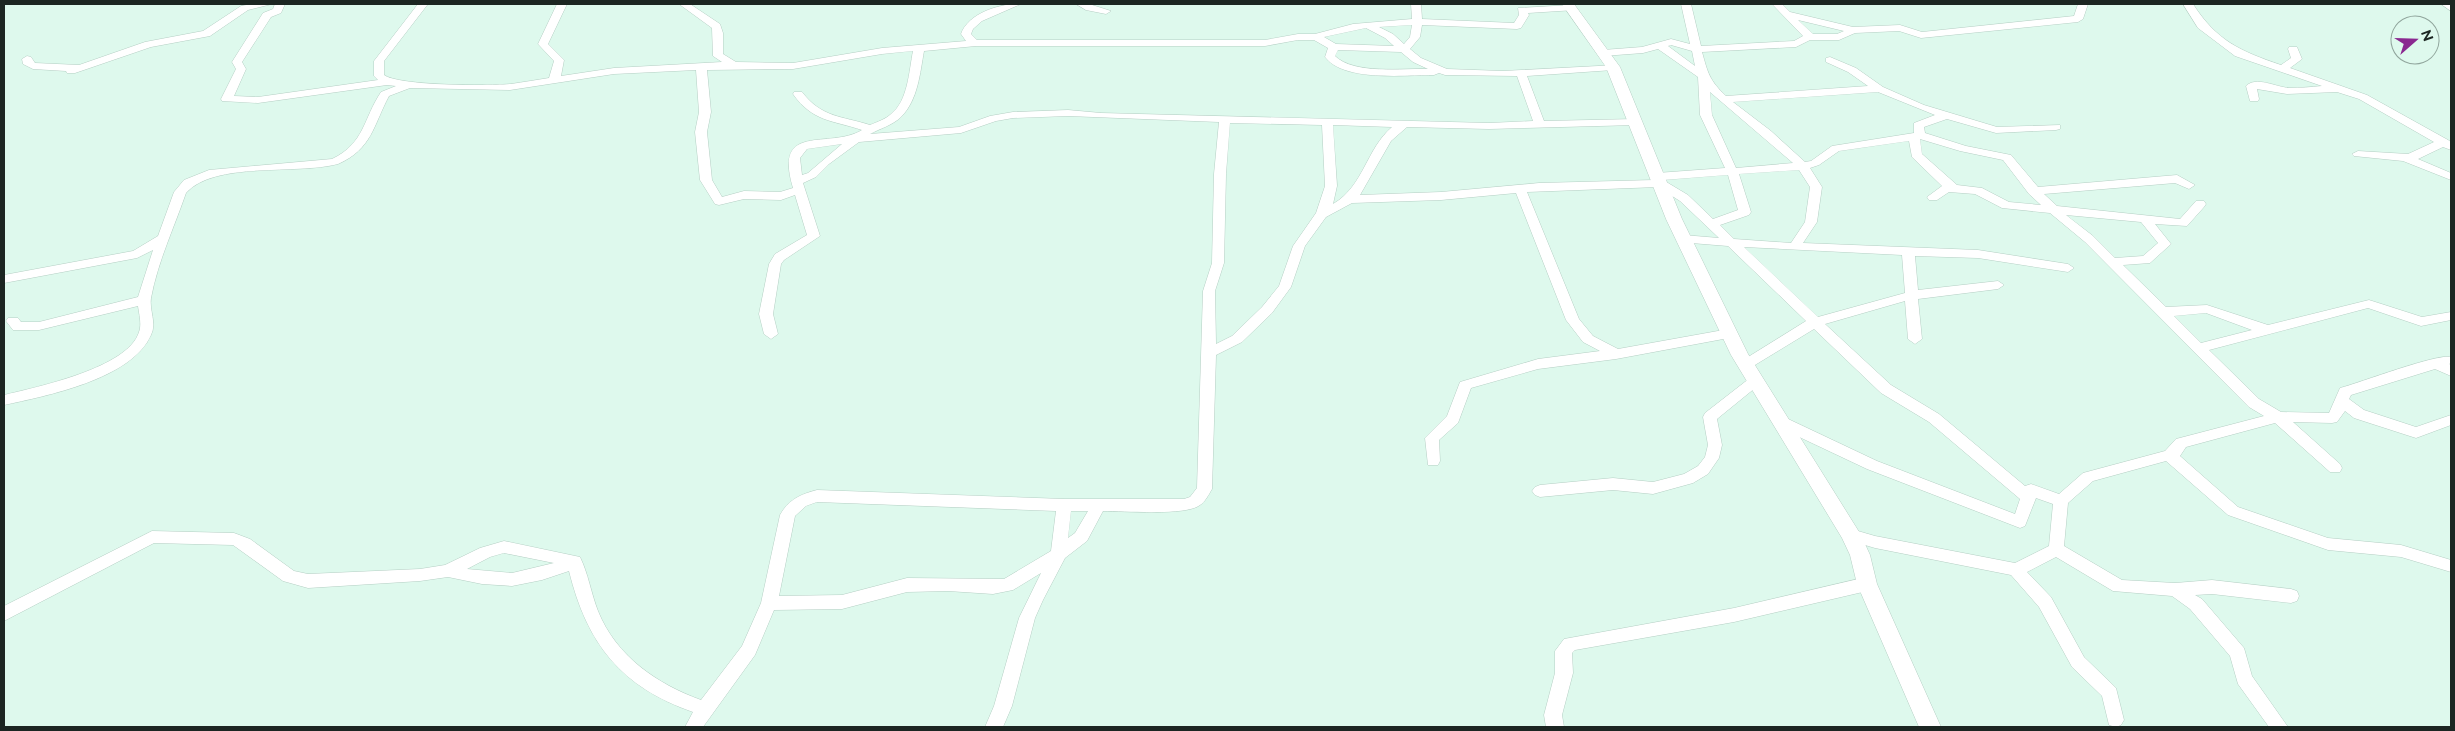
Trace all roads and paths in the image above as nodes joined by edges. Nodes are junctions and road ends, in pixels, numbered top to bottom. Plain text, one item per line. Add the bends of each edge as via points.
1 (267, 4) edge
2 (280, 4) edge
3 (423, 4) edge
4 (562, 4) edge
5 (684, 4) edge
6 (1016, 4) edge
7 (1080, 4) edge
8 (1416, 4) edge
9 (1686, 4) edge
10 (1777, 4) edge
11 (2083, 4) edge
12 (2188, 4) edge
13 (2446, 4) edge
14 (1570, 6) edge
15 (2451, 8) edge
16 (1106, 11) dead end
17 (1788, 14) junction
18 (1417, 22) junction
19 (1369, 26) junction
20 (1852, 30) junction
21 (1316, 37) junction
22 (1810, 37) junction
23 (974, 43) junction
24 (1666, 44) junction
25 (1696, 46) junction
26 (919, 47) junction
27 (1334, 47) junction
28 (1404, 49) junction
29 (2293, 49) dead end
30 (27, 59) dead end
31 (1417, 60) junction
32 (1608, 60) junction
33 (1830, 60) dead end
34 (737, 65) junction
35 (701, 67) junction
36 (2283, 68) junction
37 (1398, 71) junction
38 (1445, 72) junction
39 (1521, 73) junction
40 (1703, 76) junction
41 (554, 80) junction
42 (387, 82) junction
43 (702, 83) junction
44 (412, 85) junction
45 (1880, 89) junction
46 (2340, 89) junction
47 (798, 94) dead end
48 (2254, 99) dead end
49 (1725, 100) junction
50 (1916, 105) junction
51 (1946, 115) junction
52 (1224, 120) junction
53 (1636, 122) junction
54 (1327, 123) junction
55 (1404, 124) junction
56 (1540, 125) junction
57 (2056, 127) dead end
58 (871, 128) junction
59 (1917, 132) junction
60 (857, 138) junction
61 (2447, 145) edge
62 (2358, 154) dead end
63 (2406, 158) junction
64 (1803, 166) junction
65 (1732, 173) junction
66 (2451, 177) edge
67 (1658, 180) junction
68 (2189, 185) dead end
69 (798, 186) junction
70 (1520, 188) junction
71 (1954, 189) junction
72 (2033, 191) junction
73 (1933, 196) dead end
74 (1349, 199) junction
75 (2200, 204) dead end
76 (2049, 208) junction
77 (1322, 214) junction
78 (2144, 218) junction
79 (1710, 224) junction
80 (164, 238) junction
81 (1683, 240) junction
82 (1729, 242) junction
83 (1794, 247) junction
84 (1908, 252) junction
85 (2111, 262) junction
86 (2068, 268) dead end
87 (4, 279) edge
88 (1998, 285) dead end
89 (1912, 295) junction
90 (144, 300) junction
91 (2162, 312) junction
92 (2451, 316) edge
93 (13, 321) dead end
94 (1815, 322) junction
95 (2267, 330) junction
96 (771, 334) dead end
97 (1729, 334) junction
98 (1915, 340) dead end
99 (2198, 348) junction
100 (1209, 353) junction
101 (1616, 354) junction
102 (1746, 365) junction
103 (2444, 365) edge
104 (1755, 381) junction
105 (4, 400) edge
106 (2341, 400) junction
107 (2278, 417) junction
108 (2451, 420) edge
109 (1781, 422) junction
110 (2169, 454) junction
111 (1433, 461) dead end
112 (2335, 468) dead end
113 (1540, 491) dead end
114 (2028, 497) junction
115 (2061, 501) junction
116 (1064, 505) junction
117 (1100, 505) junction
118 (1851, 535) junction
119 (2056, 549) junction
120 (1059, 554) junction
121 (574, 561) junction
122 (2451, 566) edge
123 (2016, 570) junction
124 (448, 571) junction
125 (1868, 584) junction
126 (2175, 590) junction
127 (2291, 596) dead end
128 (769, 603) junction
129 (4, 614) edge
130 (705, 709) junction
131 (2115, 720) dead end
132 (694, 727) edge
133 (994, 727) edge
134 (1555, 727) edge
135 (1930, 727) edge
136 (2279, 727) edge

1 - 30 street via 245,8 206,34 149,44 75,70 33,66
2 - 42 street via 277,11 267,15 237,62 241,69 226,99 258,100
3 - 42 street via 379,61 379,76
4 - 41 street via 543,44 558,60
5 - 34 street via 716,26 718,56
6 - 23 street via 969,25 966,34
7 - 16 street
8 - 18 street
9 - 25 street
10 - 17 street
11 - 20 street via 2078,19 1921,35 1900,28
12 - 36 street via 2202,26 2238,54
13 - 15 street
14 - 18 street via 1522,10 1524,15 1517,26
14 - 32 street
17 - 20 street
17 - 22 street
18 - 19 street
18 - 28 street via 1414,41
19 - 21 street
19 - 28 street via 1389,36
20 - 22 street via 1839,37
21 - 23 street via 1265,43
21 - 27 street
22 - 25 street via 1796,44
23 - 26 street
24 - 25 street
24 - 32 street
24 - 40 street
25 - 40 street
26 - 34 street via 793,66
26 - 58 street via 915,77 906,103 890,121
27 - 28 street
27 - 37 street via 1330,57 1341,67
28 - 31 street
29 - 36 street via 2297,59
31 - 37 street
31 - 38 street
32 - 39 street
32 - 53 street
33 - 45 street
34 - 35 street
34 - 43 street
35 - 41 street via 614,71
35 - 43 street
36 - 46 street
37 - 38 street
38 - 39 street
39 - 56 street
40 - 49 street
40 - 65 street via 1706,115
41 - 44 street via 510,87
42 - 44 street
43 - 69 street via 704,112 701,132 706,180 719,201 744,195 781,196
44 - 80 street via 384,94 357,150 348,157 334,162 213,172 188,182 180,192
45 - 49 street
45 - 50 street
46 - 48 street via 2287,91 2251,86
46 - 61 street via 2387,109
47 - 58 street via 809,110
49 - 64 street via 1748,121 1767,132
50 - 51 street
50 - 59 street
51 - 57 street via 1996,130
51 - 59 street
52 - 54 street
52 - 60 street via 1020,114 994,118 961,130
52 - 100 street via 1218,263 1209,291
53 - 56 street
53 - 67 street
54 - 55 street
54 - 77 street via 1331,186
55 - 56 street
55 - 74 street via 1388,136 1357,192
58 - 60 street
59 - 64 street via 1867,145 1836,148 1815,163
59 - 71 street via 1916,155
59 - 72 street via 1964,149 2007,157
60 - 69 street
60 - 69 street via 819,141 798,148 794,158
61 - 63 street
62 - 63 street
63 - 66 street
64 - 65 street
64 - 83 street via 1816,187 1810,222
65 - 67 street
65 - 79 street via 1745,212
67 - 70 street
67 - 79 street via 1684,198
67 - 81 street
68 - 72 street via 2177,178
69 - 96 street via 814,236 786,253 776,264 766,314
70 - 74 street via 1441,196
70 - 101 street via 1573,320 1588,339
71 - 73 street via 1947,188
71 - 76 street via 1978,191 2006,205
72 - 76 street
74 - 77 street
75 - 78 street via 2182,223
76 - 78 street
76 - 85 street via 2089,239
77 - 100 street via 1299,246 1285,286 1267,310 1237,340
78 - 85 street via 2165,244 2146,260
79 - 82 street
80 - 87 street via 137,254
80 - 90 street
81 - 82 street
81 - 97 street
82 - 83 street
82 - 94 street
83 - 84 street
84 - 86 street via 1978,254
84 - 89 street
85 - 91 street
88 - 89 street
89 - 94 street
89 - 98 street
90 - 93 street via 39,326 18,327
90 - 105 street via 145,334 133,351 110,367 86,377
91 - 95 street via 2207,309
91 - 99 street
92 - 95 street via 2421,322 2369,304
94 - 102 street
94 - 114 street via 1886,389 1934,418
95 - 99 street
97 - 101 street
97 - 102 street
99 - 107 street via 2254,403
100 - 117 street via 1204,489 1201,496 1185,505
101 - 111 street via 1538,364 1465,385 1453,419 1432,438
102 - 104 street
103 - 106 street via 2344,392
104 - 109 street
104 - 113 street via 1710,417 1715,445 1712,458 1703,470 1688,479 1653,488 1613,484
106 - 107 street via 2337,414 2332,418
106 - 108 street via 2359,414 2416,432
107 - 110 street via 2181,443
107 - 112 street
109 - 114 street via 1872,465 2020,522
109 - 118 street
110 - 115 street via 2088,477
110 - 122 street via 2233,511 2328,544 2401,551
114 - 115 street via 2030,490
115 - 119 street
116 - 117 street
116 - 120 street
116 - 128 street via 817,496 804,499 788,516
117 - 120 street via 1081,537
118 - 123 street
118 - 125 street
119 - 123 street
119 - 126 street via 2119,586
120 - 128 street via 1007,585 907,585 842,602
120 - 133 street via 1027,618 1003,706
121 - 124 street via 540,576 527,578 481,579
121 - 124 street via 504,547
121 - 130 street via 581,594 592,621 621,662 662,692
123 - 131 street via 2045,602 2078,662 2110,693
124 - 129 street via 308,582 289,576 234,539 152,537
125 - 134 street via 1734,615 1570,644 1563,651 1564,673 1553,715
125 - 135 street
126 - 127 street via 2212,587
126 - 136 street via 2196,604 2238,653 2244,679
128 - 130 street via 749,650
130 - 132 street

